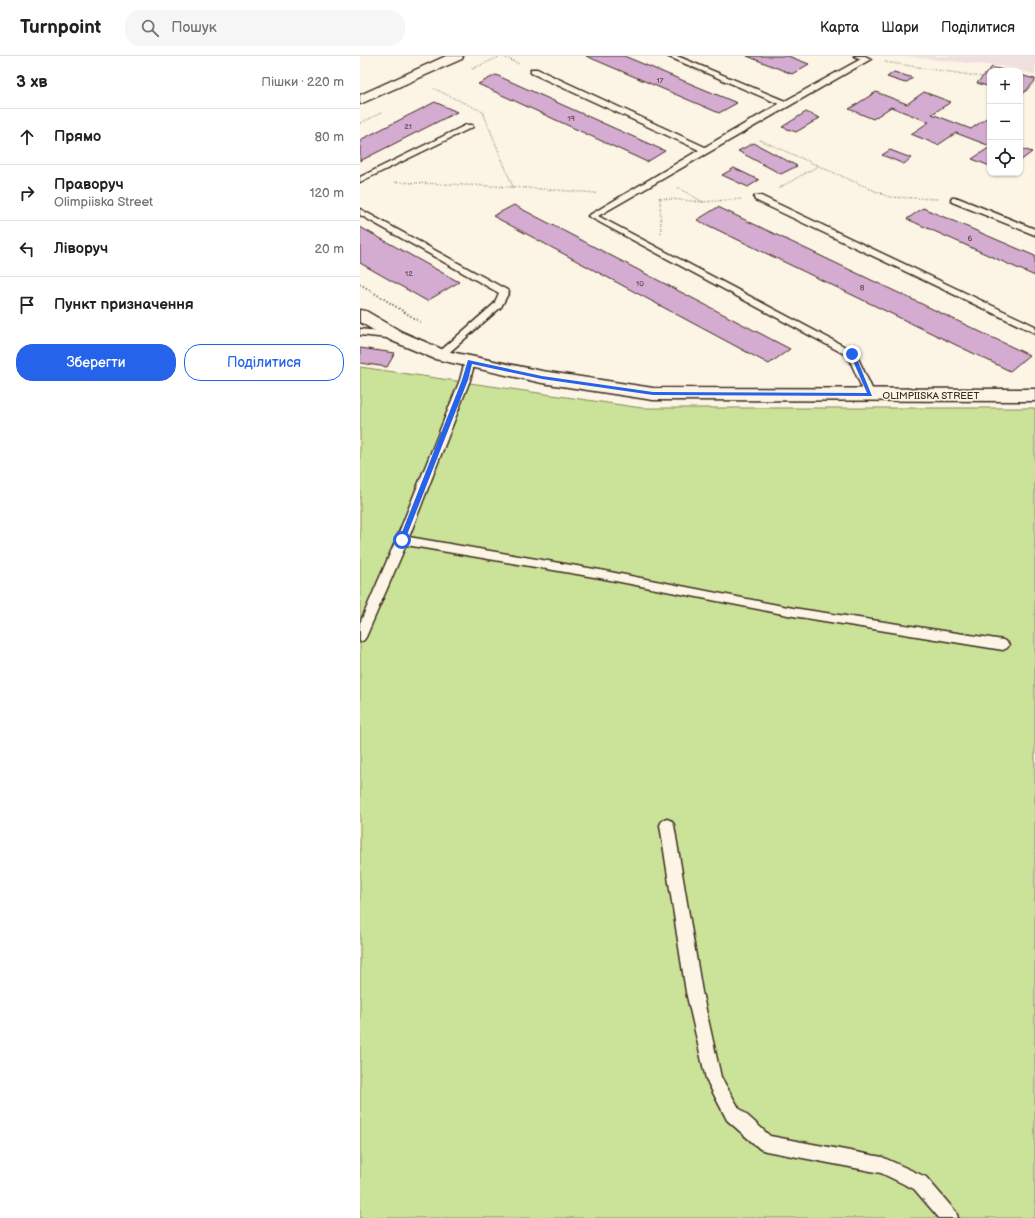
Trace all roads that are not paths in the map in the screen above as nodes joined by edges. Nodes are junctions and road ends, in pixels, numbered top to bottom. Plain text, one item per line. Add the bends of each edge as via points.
1 (457, 56) edge
2 (671, 56) edge
3 (858, 56) edge
4 (534, 71) dead end
5 (360, 100) edge
6 (785, 104) junction
7 (469, 127) dead end
8 (705, 150) junction
9 (360, 180) edge
10 (758, 198) road end
11 (955, 200) road end
12 (360, 212) edge
13 (1035, 232) edge
14 (360, 314) edge
15 (1035, 330) edge
16 (360, 332) edge
17 (396, 336) junction
18 (441, 355) junction
19 (470, 362) junction
20 (1035, 394) edge
21 (870, 395) junction
22 (402, 540) junction
23 (360, 637) edge
24 (1003, 645) dead end
25 (667, 825) dead end
26 (950, 1218) edge

1 - 5 street
2 - 6 lane
3 - 6 lane via 867,59
4 - 8 lane
6 - 8 lane
7 - 9 lane
8 - 21 lane via 592,216 852,354
10 - 15 lane
11 - 13 lane
12 - 18 lane via 504,292 498,305
14 - 17 street, OLIMPIISKA STREET
16 - 17 lane
17 - 18 street, OLIMPIISKA STREET
18 - 19 street, OLIMPIISKA STREET
19 - 21 street, OLIMPIISKA STREET via 542,378 653,394
19 - 22 lane
20 - 21 street, OLIMPIISKA STREET
22 - 23 lane
22 - 24 lane via 600,574 793,612
25 - 26 lane via 694,992 714,1079 734,1114 766,1143 882,1165 920,1182

